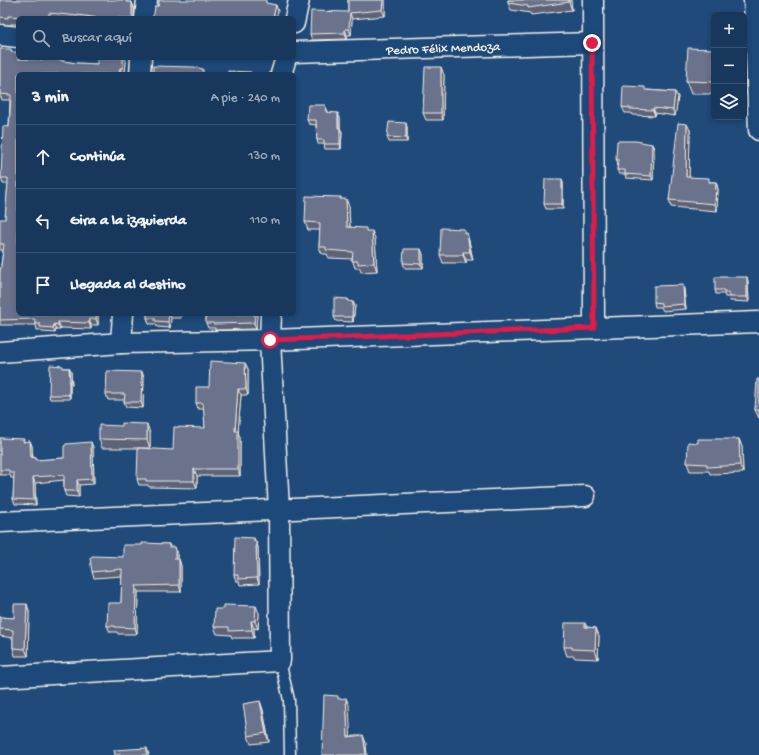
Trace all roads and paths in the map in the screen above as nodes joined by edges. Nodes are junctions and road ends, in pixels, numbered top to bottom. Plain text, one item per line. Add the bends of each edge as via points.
1 (147, 0) edge
2 (299, 0) edge
3 (593, 0) edge
4 (754, 0) edge
5 (145, 16) edge
6 (296, 16) edge
7 (0, 36) edge
8 (16, 36) edge
9 (592, 43) junction
10 (296, 52) edge
11 (141, 60) edge
12 (285, 60) edge
13 (140, 72) edge
14 (282, 72) edge
15 (759, 130) edge
16 (123, 316) edge
17 (271, 316) edge
18 (759, 322) edge
19 (594, 328) junction
20 (270, 340) junction
21 (121, 343) junction
22 (0, 352) edge
23 (586, 496) dead end
24 (279, 510) junction
25 (0, 522) edge
26 (280, 661) junction
27 (0, 677) edge
28 (290, 755) edge

1 - 5 street
2 - 6 street
3 - 9 street
4 - 15 street
7 - 8 street
9 - 10 street, Pedro Félix Mendoza
9 - 19 street
11 - 13 street
12 - 14 street
16 - 21 street
17 - 20 street
18 - 19 street
19 - 20 street
20 - 21 street
20 - 24 street
21 - 22 street
23 - 24 street
24 - 25 street
24 - 26 street
26 - 27 street
26 - 28 lane via 289,700

